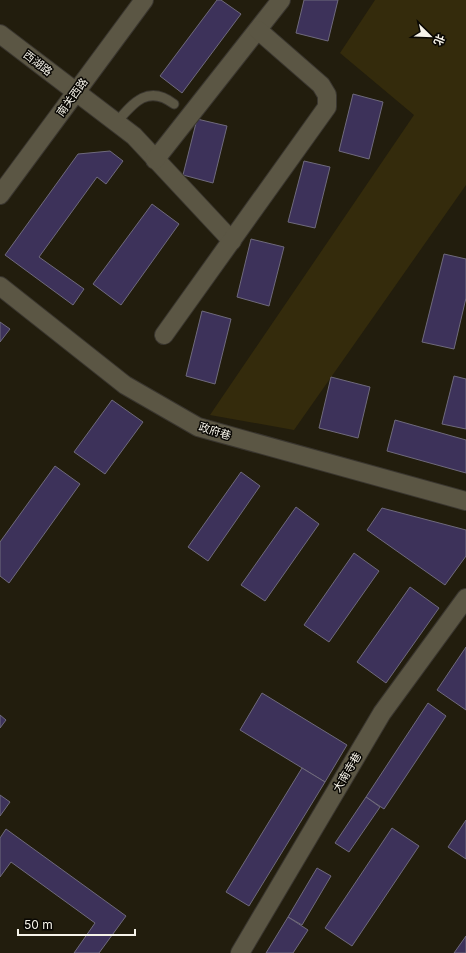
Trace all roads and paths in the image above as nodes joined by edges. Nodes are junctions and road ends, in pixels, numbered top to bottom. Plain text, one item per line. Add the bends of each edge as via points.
1 (144, 0) edge
2 (281, 0) edge
3 (258, 30) junction
4 (0, 34) edge
5 (76, 92) junction
6 (174, 104) dead end
7 (116, 123) junction
8 (156, 160) junction
9 (0, 195) edge
10 (232, 241) junction
11 (0, 286) edge
12 (164, 335) dead end
13 (466, 501) edge
14 (466, 598) edge
15 (240, 953) edge

1 - 5 street, 南关西路
2 - 3 street
3 - 8 street
3 - 10 street via 321,85 328,101 324,113
4 - 5 street, 西湖路
5 - 7 street, 西湖路
5 - 9 street, 南关西路
6 - 7 lane via 160,97 145,97 134,102
7 - 8 street, 西湖路 via 134,136
8 - 10 street, 西湖路
10 - 12 street
11 - 13 street, 政府巷 via 125,385 198,427
14 - 15 street, 大南寺巷 via 382,713

